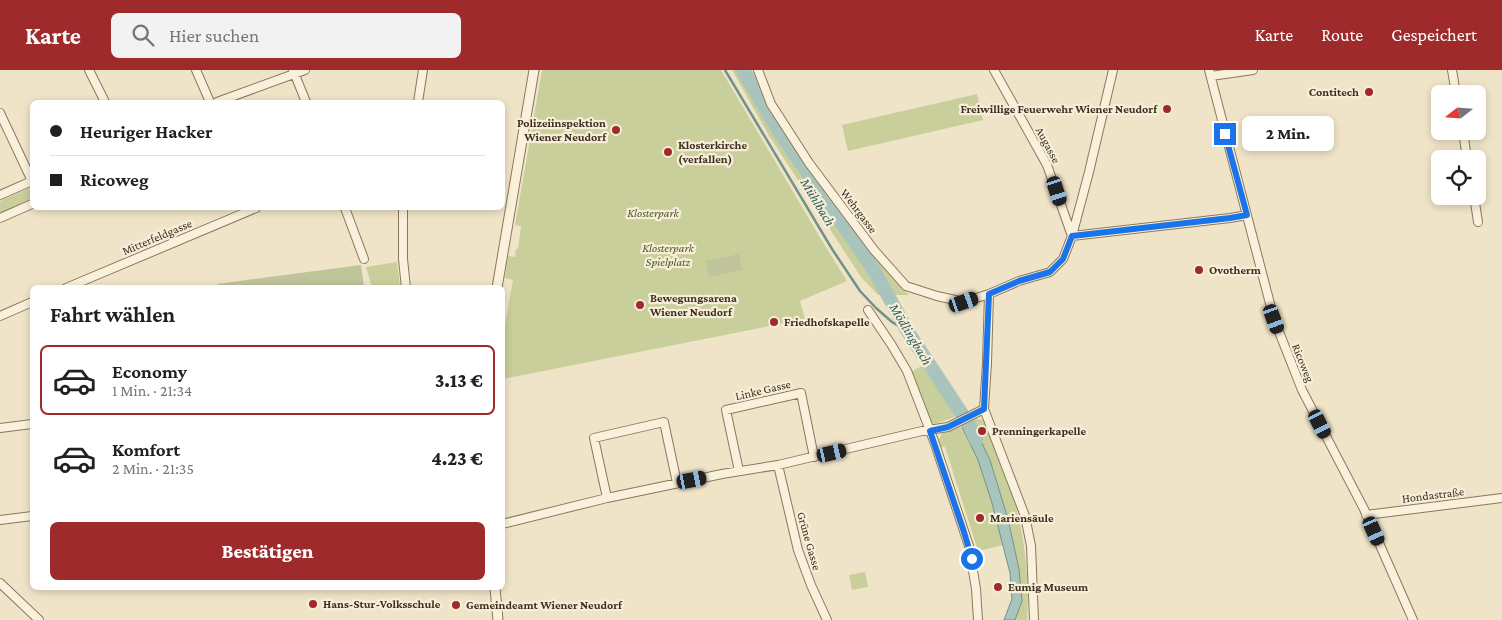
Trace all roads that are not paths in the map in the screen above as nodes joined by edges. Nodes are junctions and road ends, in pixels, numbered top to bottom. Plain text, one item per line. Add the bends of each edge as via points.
1 (89, 70) edge
2 (196, 70) edge
3 (305, 70) edge
4 (424, 70) edge
5 (534, 70) edge
6 (758, 70) edge
7 (994, 70) edge
8 (1113, 70) edge
9 (1253, 70) edge
10 (1452, 70) edge
11 (294, 72) edge
12 (1210, 73) edge
13 (1454, 85) edge
14 (104, 100) edge
15 (209, 100) edge
16 (221, 100) edge
17 (305, 100) edge
18 (418, 100) edge
19 (0, 113) edge
20 (30, 177) edge
21 (30, 182) edge
22 (0, 195) edge
23 (30, 205) edge
24 (1475, 205) edge
25 (251, 210) edge
26 (346, 210) edge
27 (402, 210) edge
28 (1247, 215) junction
29 (0, 218) edge
30 (1478, 222) dead end
31 (1072, 236) junction
32 (364, 259) dead end
33 (73, 285) edge
34 (406, 285) edge
35 (497, 285) edge
36 (989, 294) junction
37 (30, 303) edge
38 (868, 310) dead end
39 (0, 316) edge
40 (984, 409) junction
41 (30, 424) edge
42 (0, 428) edge
43 (930, 431) junction
44 (814, 457) junction
45 (778, 465) junction
46 (739, 471) junction
47 (677, 483) junction
48 (607, 498) junction
49 (1502, 498) edge
50 (1366, 515) junction
51 (30, 516) edge
52 (0, 520) edge
53 (505, 523) edge
54 (0, 583) edge
55 (495, 590) edge
56 (39, 620) edge
57 (498, 620) edge
58 (827, 620) edge
59 (978, 620) edge
60 (1034, 620) edge
61 (1413, 620) edge

1 - 14 street
2 - 15 street
3 - 11 street
4 - 18 street
5 - 35 street
6 - 36 street, Wehrgasse via 771,104 809,163 874,250 906,286 964,302
7 - 31 street, Augasse via 1047,165
8 - 31 street, Wehrgasse
9 - 12 street
10 - 13 street
11 - 16 street
11 - 17 street
12 - 28 street, Ricoweg
19 - 20 street
21 - 22 street
23 - 29 street
24 - 30 street
25 - 33 street, Mitterfeldgasse
26 - 32 street
27 - 34 street
28 - 31 street
28 - 50 street, Ricoweg via 1286,353
31 - 36 street, Wehrgasse via 1063,259 1050,272
36 - 40 street
37 - 39 street
38 - 43 street via 907,371
40 - 43 street via 948,427
40 - 60 street via 1025,516 1031,546
41 - 42 street
43 - 44 street
43 - 59 street via 969,546
44 - 45 street
44 - 46 street, Linke Gasse via 801,392 726,410
45 - 46 street
45 - 58 street, Grüne Gasse via 798,550
46 - 47 street
47 - 48 street
47 - 48 street via 664,422 594,438
48 - 53 street
49 - 50 street, Hondastraße
50 - 61 street, Ricoweg
51 - 52 street
54 - 56 street
55 - 57 street

